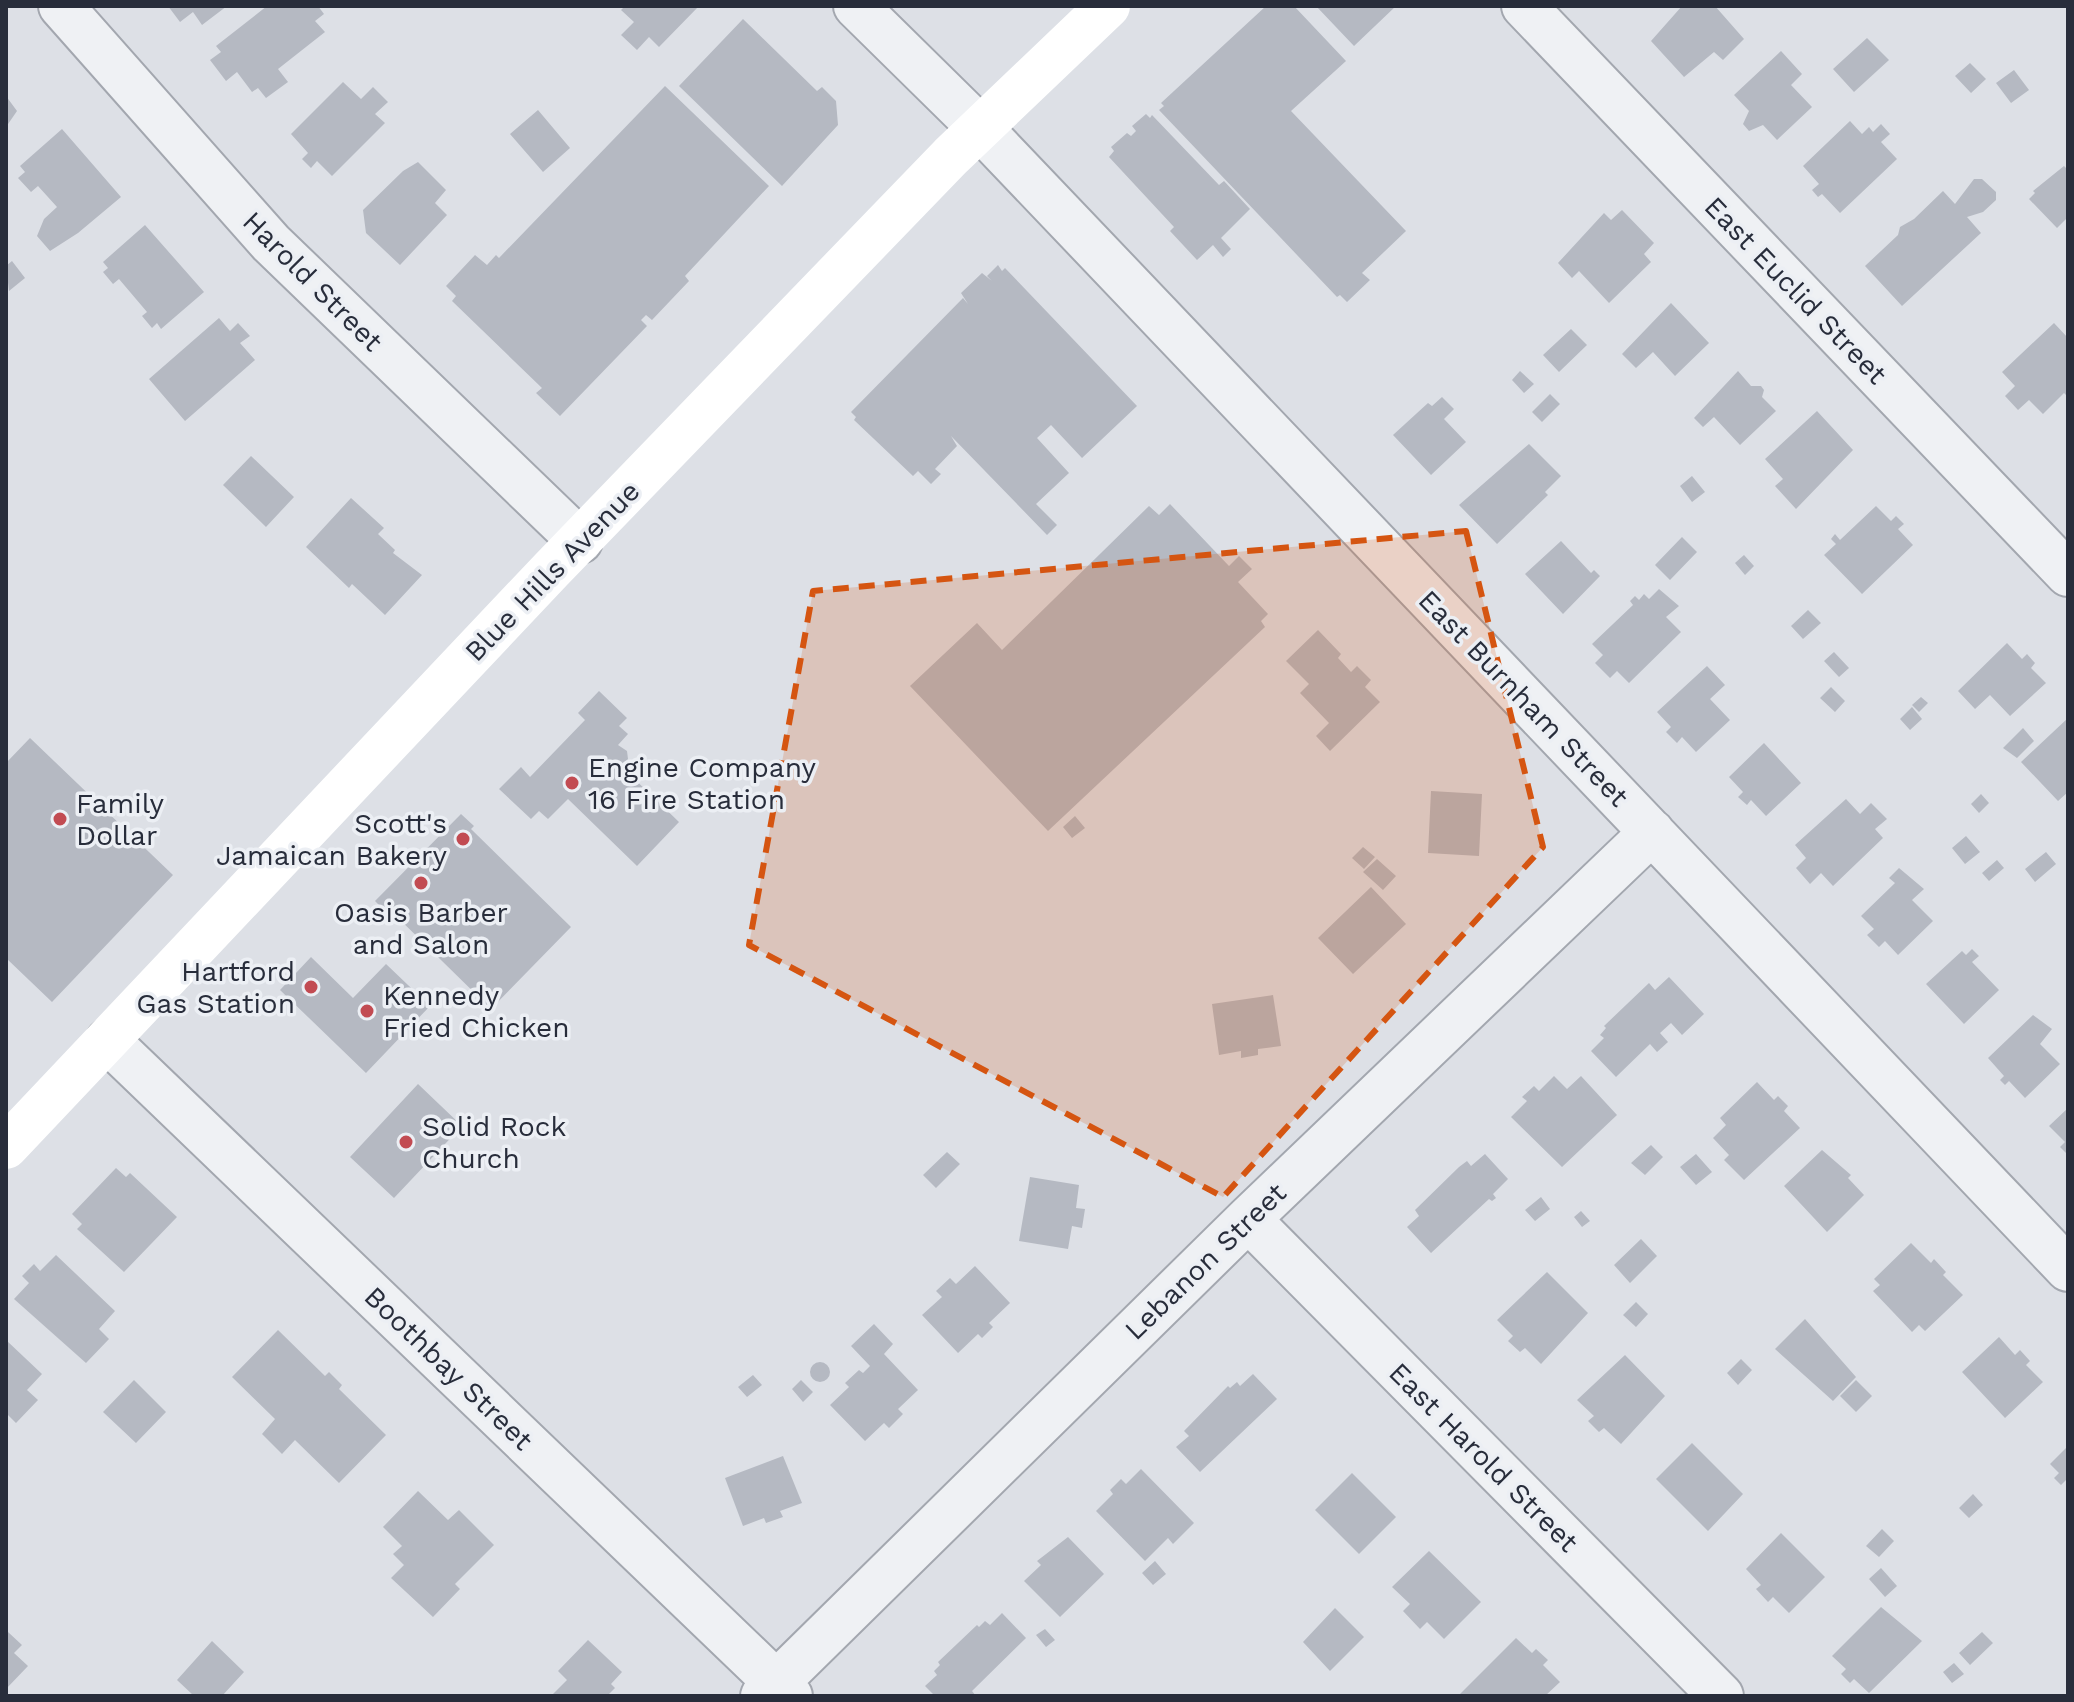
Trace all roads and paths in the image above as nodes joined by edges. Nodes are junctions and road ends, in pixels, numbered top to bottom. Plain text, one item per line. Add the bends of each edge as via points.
1 (61, 6) edge
2 (856, 6) edge
3 (1108, 6) edge
4 (1524, 6) edge
5 (979, 127) junction
6 (580, 541) junction
7 (2068, 574) edge
8 (1652, 832) junction
9 (108, 1041) junction
10 (6, 1147) edge
11 (1248, 1219) junction
12 (2068, 1269) edge
13 (776, 1691) edge
14 (1721, 1696) edge

1 - 6 street, Harold Street via 271,243
2 - 5 street, East Burnham Street
3 - 5 main road, Blue Hills Avenue
4 - 7 street, East Euclid Street
5 - 6 main road, Blue Hills Avenue
5 - 8 street, East Burnham Street
6 - 9 main road, Blue Hills Avenue
8 - 11 street, Lebanon Street
8 - 12 street, East Burnham Street
9 - 10 main road, Blue Hills Avenue
9 - 13 street, Boothbay Street
11 - 13 street, Lebanon Street
11 - 14 street, East Harold Street

